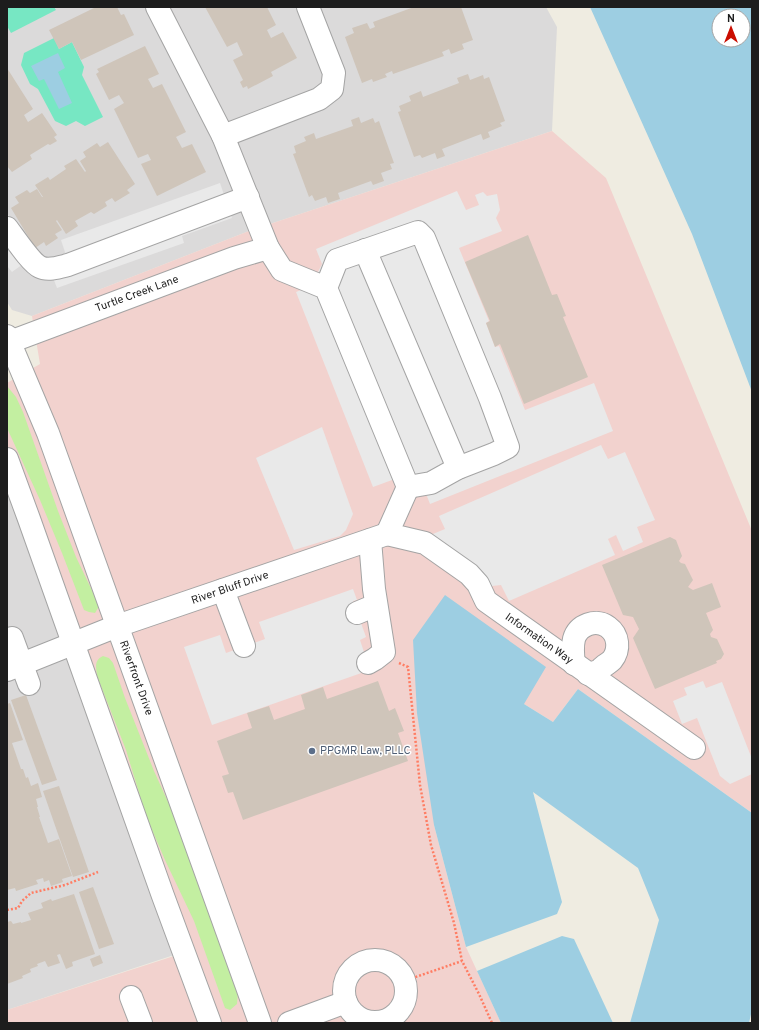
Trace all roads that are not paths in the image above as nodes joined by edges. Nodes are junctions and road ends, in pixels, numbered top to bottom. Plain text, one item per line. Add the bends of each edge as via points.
1 (157, 7) edge
2 (308, 7) edge
3 (223, 136) junction
4 (248, 197) junction
5 (7, 228) edge
6 (268, 248) junction
7 (365, 250) junction
8 (326, 288) junction
9 (8, 340) edge
10 (7, 459) edge
11 (458, 468) junction
12 (408, 487) junction
13 (378, 537) junction
14 (223, 590) junction
15 (117, 626) junction
16 (12, 638) dead end
17 (74, 643) junction
18 (244, 646) dead end
19 (368, 663) dead end
20 (19, 673) edge
21 (694, 748) dead end
22 (131, 997) dead end
23 (346, 1002) junction
24 (327, 1016) edge
25 (372, 1022) edge
26 (141, 1023) edge
27 (210, 1023) edge
28 (260, 1023) edge
29 (289, 1023) edge

1 - 3 street
2 - 3 street via 334,73 332,89 319,99
3 - 4 street
4 - 5 street via 68,265 51,268 40,267 30,258
4 - 6 street
6 - 8 street via 282,270
6 - 9 street, Turtle Creek Lane
7 - 8 street via 337,260
7 - 11 street
7 - 11 street via 418,232 424,238 508,447
8 - 12 street
9 - 15 street, Riverfront Drive via 48,433
10 - 17 street
11 - 12 street via 431,483
12 - 13 street
13 - 14 street, River Bluff Drive
13 - 19 street via 366,609 384,652
13 - 21 street, Information Way via 424,543 469,574 478,584 486,601
14 - 15 street, River Bluff Drive
14 - 18 street
15 - 17 street, River Bluff Drive
15 - 28 street, Riverfront Drive
16 - 20 street
17 - 20 street, River Bluff Drive
17 - 27 street
22 - 26 street
23 - 24 street
23 - 25 street via 359,1018
23 - 25 street via 346,982 358,966 378,961 396,968 403,976 406,986 403,1006 388,1020
24 - 29 street

